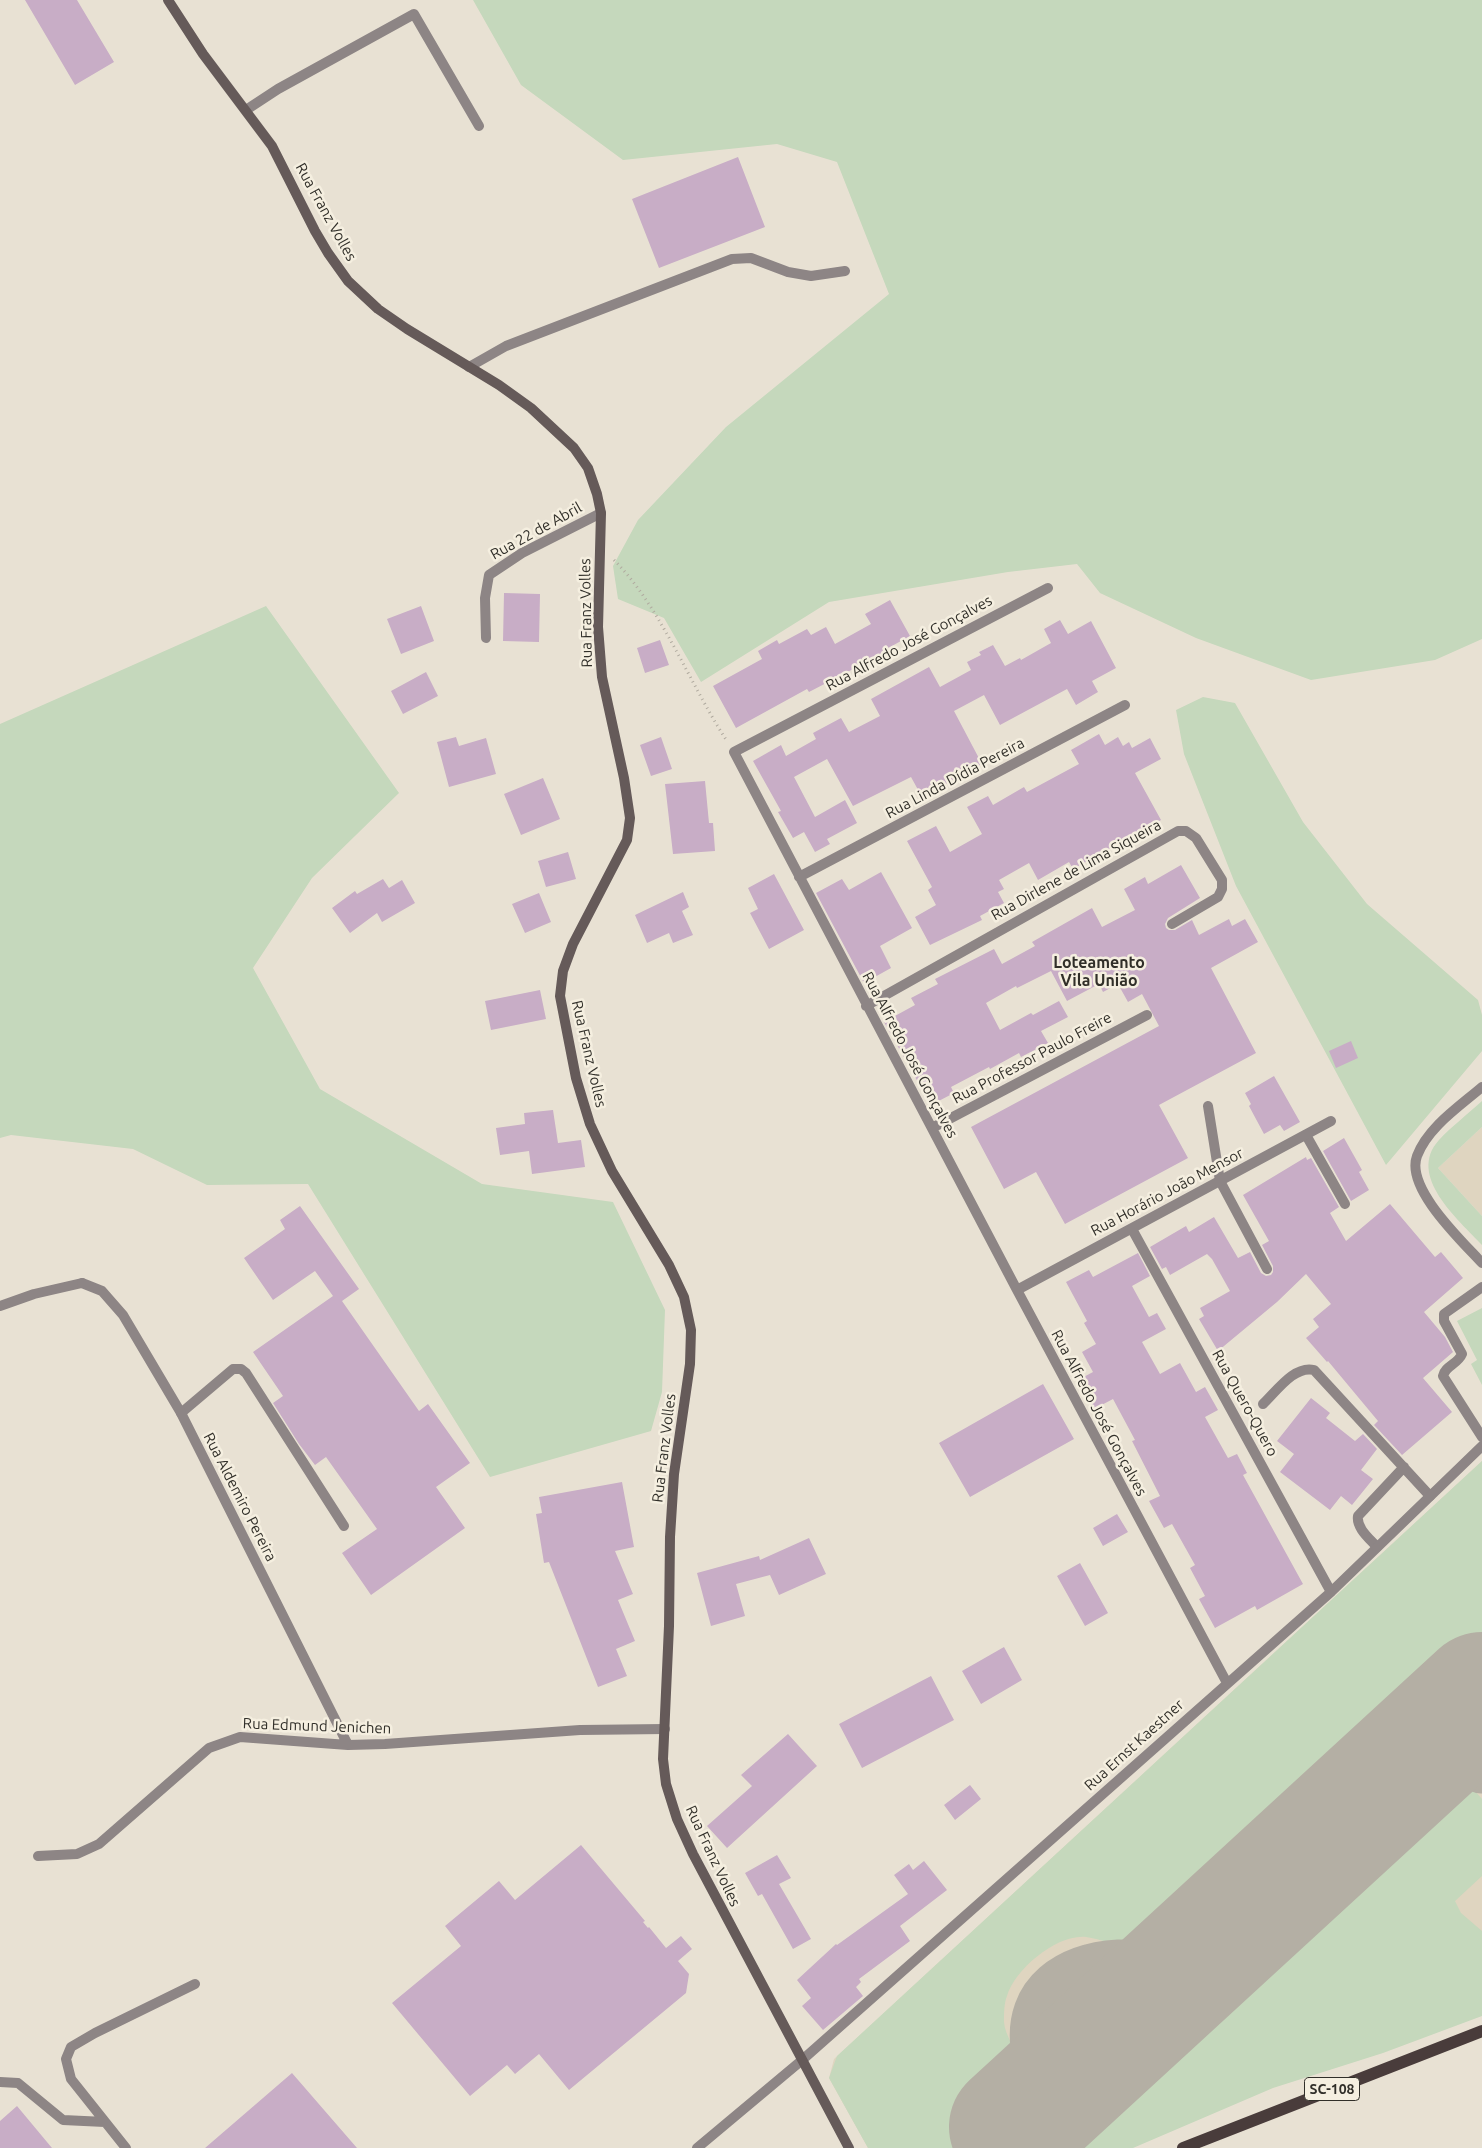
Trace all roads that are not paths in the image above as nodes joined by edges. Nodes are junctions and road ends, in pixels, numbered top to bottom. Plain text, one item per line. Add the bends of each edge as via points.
1 (168, 0) edge
2 (246, 110) junction
3 (479, 126) dead end
4 (845, 271) dead end
5 (469, 367) junction
6 (601, 513) junction
7 (1048, 588) dead end
8 (486, 638) dead end
9 (1125, 705) dead end
10 (799, 877) junction
11 (1172, 924) dead end
12 (866, 1006) junction
13 (1147, 1015) dead end
14 (1482, 1087) edge
15 (1208, 1106) dead end
16 (1331, 1121) dead end
17 (932, 1128) junction
18 (1306, 1135) junction
19 (1220, 1180) junction
20 (1344, 1204) dead end
21 (1132, 1228) junction
22 (1482, 1263) edge
23 (1267, 1269) dead end
24 (1482, 1287) edge
25 (1017, 1290) junction
26 (0, 1306) edge
27 (1263, 1404) dead end
28 (182, 1413) junction
29 (1482, 1437) edge
30 (1482, 1446) edge
31 (1404, 1467) junction
32 (1430, 1496) junction
33 (344, 1526) dead end
34 (1377, 1547) junction
35 (1331, 1592) junction
36 (1227, 1683) junction
37 (665, 1728) junction
38 (348, 1745) junction
39 (38, 1856) dead end
40 (195, 1984) dead end
41 (1482, 2031) edge
42 (801, 2061) junction
43 (0, 2082) edge
44 (105, 2122) junction
45 (126, 2148) edge
46 (696, 2148) edge
47 (849, 2148) edge
48 (1183, 2148) edge

1 - 2 street, Rua Franz Volles via 203,54
2 - 3 street via 414,14
2 - 5 street, Rua Franz Volles via 272,146 315,231 348,281 378,309
4 - 5 street via 811,276 788,272 751,258 732,259 506,346
5 - 6 street, Rua Franz Volles via 531,408 574,448 588,468
6 - 8 street, Rua 22 de Abril via 522,553 489,575 485,598
6 - 37 street, Rua Franz Volles via 598,627 602,677 630,818 627,840 562,971 560,996 576,1078 590,1124 612,1171 669,1265 684,1297 691,1330 690,1364 673,1483
7 - 10 street, Rua Alfredo José Gonçalves via 734,752
9 - 10 street, Rua Linda Dídia Pereira
10 - 12 street, Rua Alfredo José Gonçalves
11 - 12 street, Rua Dirlene de Lima Siqueira via 1218,897 1222,889 1222,880 1196,838 1186,831 1178,831
12 - 17 street, Rua Alfredo José Gonçalves
13 - 17 street, Rua Professor Paulo Freire
14 - 22 street via 1436,1128 1417,1157 1417,1177 1436,1211
15 - 19 street
16 - 18 street, Rua Horário João Mensor
17 - 25 street, Rua Alfredo José Gonçalves
18 - 19 street, Rua Horário João Mensor
18 - 20 street
19 - 21 street, Rua Horário João Mensor
19 - 23 street
21 - 25 street, Rua Horário João Mensor
21 - 35 street, Rua Quero-Quero
24 - 29 street via 1444,1314 1444,1321 1462,1354 1443,1376
25 - 36 street, Rua Alfredo José Gonçalves
26 - 28 street, Rua Aldemiro Pereira via 82,1283 102,1291 123,1315
27 - 31 street via 1295,1373 1307,1368 1314,1370
28 - 33 street via 233,1369 246,1373
28 - 38 street, Rua Aldemiro Pereira
30 - 32 street, Rua Ernst Kaestner
31 - 32 street
31 - 34 street via 1358,1516 1360,1528
32 - 34 street, Rua Ernst Kaestner
34 - 35 street, Rua Ernst Kaestner
35 - 36 street, Rua Ernst Kaestner
36 - 42 street, Rua Ernst Kaestner
37 - 38 street, Rua Edmund Jenichen via 580,1730
37 - 42 street, Rua Franz Volles via 663,1759 666,1784 677,1819
38 - 39 street, Rua Edmund Jenichen via 240,1737 209,1748 99,1844 77,1854
40 - 44 street via 71,2047 66,2058 71,2079
41 - 48 main road, SC-108
42 - 46 street, Rua Ernst Kaestner
42 - 47 street, Rua Franz Volles
43 - 44 street via 18,2083 63,2120
44 - 45 street

